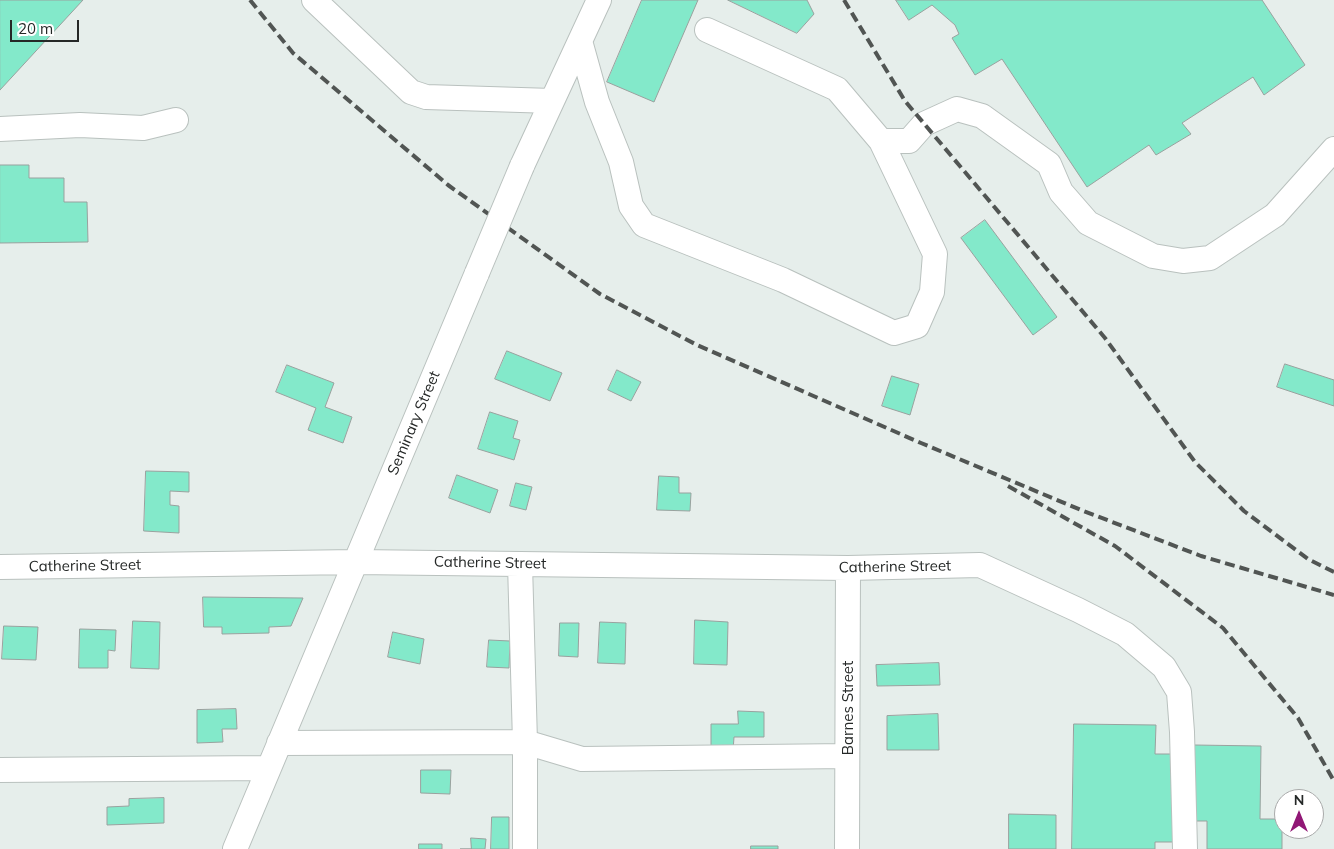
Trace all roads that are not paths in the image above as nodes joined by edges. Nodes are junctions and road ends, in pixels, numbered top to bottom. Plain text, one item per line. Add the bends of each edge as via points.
1 (314, 0) edge
2 (599, 0) edge
3 (707, 30) dead end
4 (580, 40) junction
5 (552, 101) junction
6 (176, 120) dead end
7 (0, 129) edge
8 (881, 141) junction
9 (1334, 149) edge
10 (356, 562) junction
11 (520, 564) junction
12 (0, 567) edge
13 (848, 568) junction
14 (525, 742) junction
15 (279, 743) junction
16 (847, 756) junction
17 (269, 768) junction
18 (0, 770) edge
19 (235, 849) edge
20 (525, 849) edge
21 (847, 849) edge
22 (1185, 849) edge

1 - 5 street via 411,92 426,97
2 - 4 street, Seminary Street
3 - 8 street via 837,89
4 - 5 street, Seminary Street
4 - 8 street via 597,102 621,162 631,206 644,225 783,280 894,333 917,326 932,292 935,254
5 - 10 street, Seminary Street, bridge
6 - 7 street via 143,128 80,125
8 - 9 street via 909,140 924,124 956,109 982,116 1049,164 1061,192 1088,224 1153,256 1183,261 1210,258 1275,215
10 - 11 street, Catherine Street
10 - 12 street, Catherine Street
10 - 15 street, Seminary Street
11 - 13 street, Catherine Street
11 - 14 street
13 - 16 street, Barnes Street
13 - 22 street, Catherine Street via 980,566 1125,634 1164,667 1178,692
14 - 15 street
14 - 16 street via 582,759
14 - 20 street
15 - 17 street, Seminary Street
16 - 21 street, Barnes Street
17 - 18 street
17 - 19 street, Seminary Street

